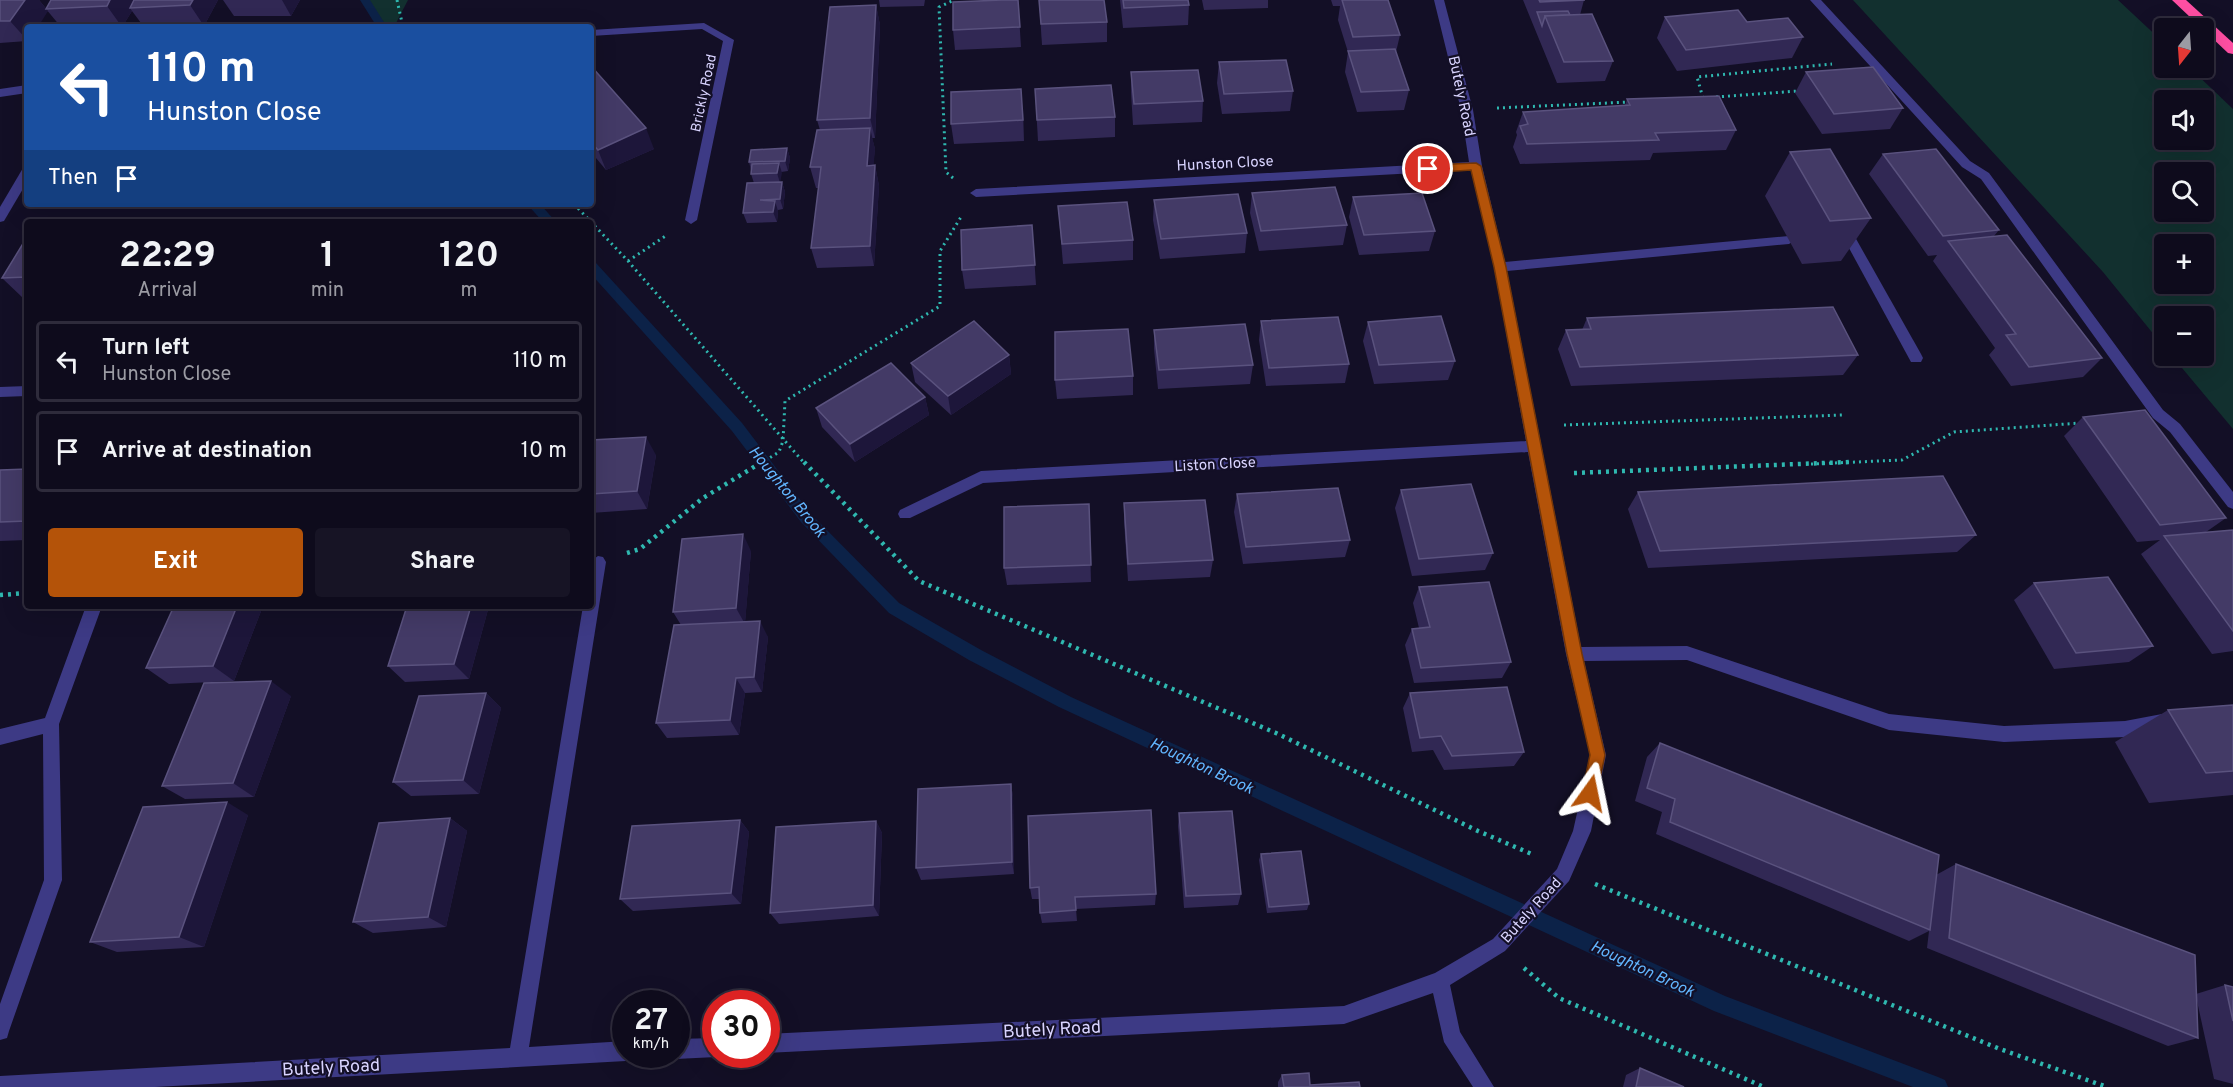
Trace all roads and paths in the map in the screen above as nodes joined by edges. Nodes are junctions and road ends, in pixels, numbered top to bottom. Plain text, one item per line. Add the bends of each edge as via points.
1 (397, 0) edge
2 (954, 0) edge
3 (1439, 0) edge
4 (1815, 0) edge
5 (2178, 0) edge
6 (402, 24) edge
7 (594, 33) edge
8 (2233, 50) edge
9 (1870, 60) junction
10 (24, 89) edge
11 (1809, 90) edge
12 (0, 93) edge
13 (1715, 97) edge
14 (1692, 99) edge
15 (1632, 102) edge
16 (1467, 110) junction
17 (1476, 166) junction
18 (24, 176) edge
19 (976, 193) junction
20 (577, 207) edge
21 (0, 218) edge
22 (588, 219) edge
23 (691, 220) joint
24 (594, 226) edge
25 (1844, 233) edge
26 (1789, 240) dead end
27 (627, 261) junction
28 (1500, 267) junction
29 (1916, 358) dead end
30 (24, 391) edge
31 (0, 392) edge
32 (1843, 415) dead end
33 (2081, 423) dead end
34 (1530, 426) junction
35 (783, 441) junction
36 (1534, 446) junction
37 (1539, 474) junction
38 (2233, 503) edge
39 (906, 514) dead end
40 (598, 562) joint
41 (594, 587) edge
42 (24, 593) edge
43 (0, 594) edge
44 (93, 609) edge
45 (590, 609) edge
46 (1574, 654) junction
47 (2179, 719) edge
48 (51, 723) junction
49 (0, 737) edge
50 (1565, 872) junction
51 (1499, 945) junction
52 (1440, 981) junction
53 (0, 1031) edge
54 (780, 1043) edge
55 (612, 1052) edge
56 (518, 1056) junction
57 (0, 1086) edge
58 (1484, 1087) edge
59 (1764, 1087) edge
60 (2108, 1087) edge

1 - 6 path
2 - 19 path via 939,8 946,172
3 - 16 street, Butely Road
4 - 9 street
5 - 8 highway
7 - 23 street, Brickly Road via 704,26 729,40
9 - 14 path via 1697,77 1703,98
9 - 38 street via 1966,164 1985,176 2158,414 2175,428
10 - 12 street
11 - 13 path
15 - 16 path
16 - 17 street, Butely Road
17 - 19 street, Hunston Close
17 - 28 street, Butely Road
18 - 21 street
19 - 35 path via 940,250 939,306 785,401
20 - 22 path
23 - 27 path
24 - 27 path
25 - 29 street
26 - 28 street
27 - 35 path
28 - 34 street, Butely Road
30 - 31 street
32 - 34 path
33 - 37 path via 1954,432 1902,460
34 - 36 street, Butely Road
35 - 40 path via 779,452 703,498 640,549
35 - 50 path via 919,581 1276,733
36 - 37 street, Butely Road
36 - 39 street, Liston Close via 981,477
37 - 46 street, Butely Road
40 - 41 street
42 - 43 path
44 - 48 street
45 - 56 street
46 - 47 street via 1687,653 1889,722 1923,726 2004,734 2125,729
46 - 50 street, Butely Road via 1598,755 1582,831
48 - 49 street
48 - 53 street via 53,880
50 - 51 street, Butely Road
50 - 60 path via 2000,1049
51 - 52 street, Butely Road
51 - 59 path via 1559,998
52 - 54 street, Butely Road via 1344,1015
52 - 58 street via 1451,1035
55 - 56 street, Butely Road
56 - 57 street, Butely Road

